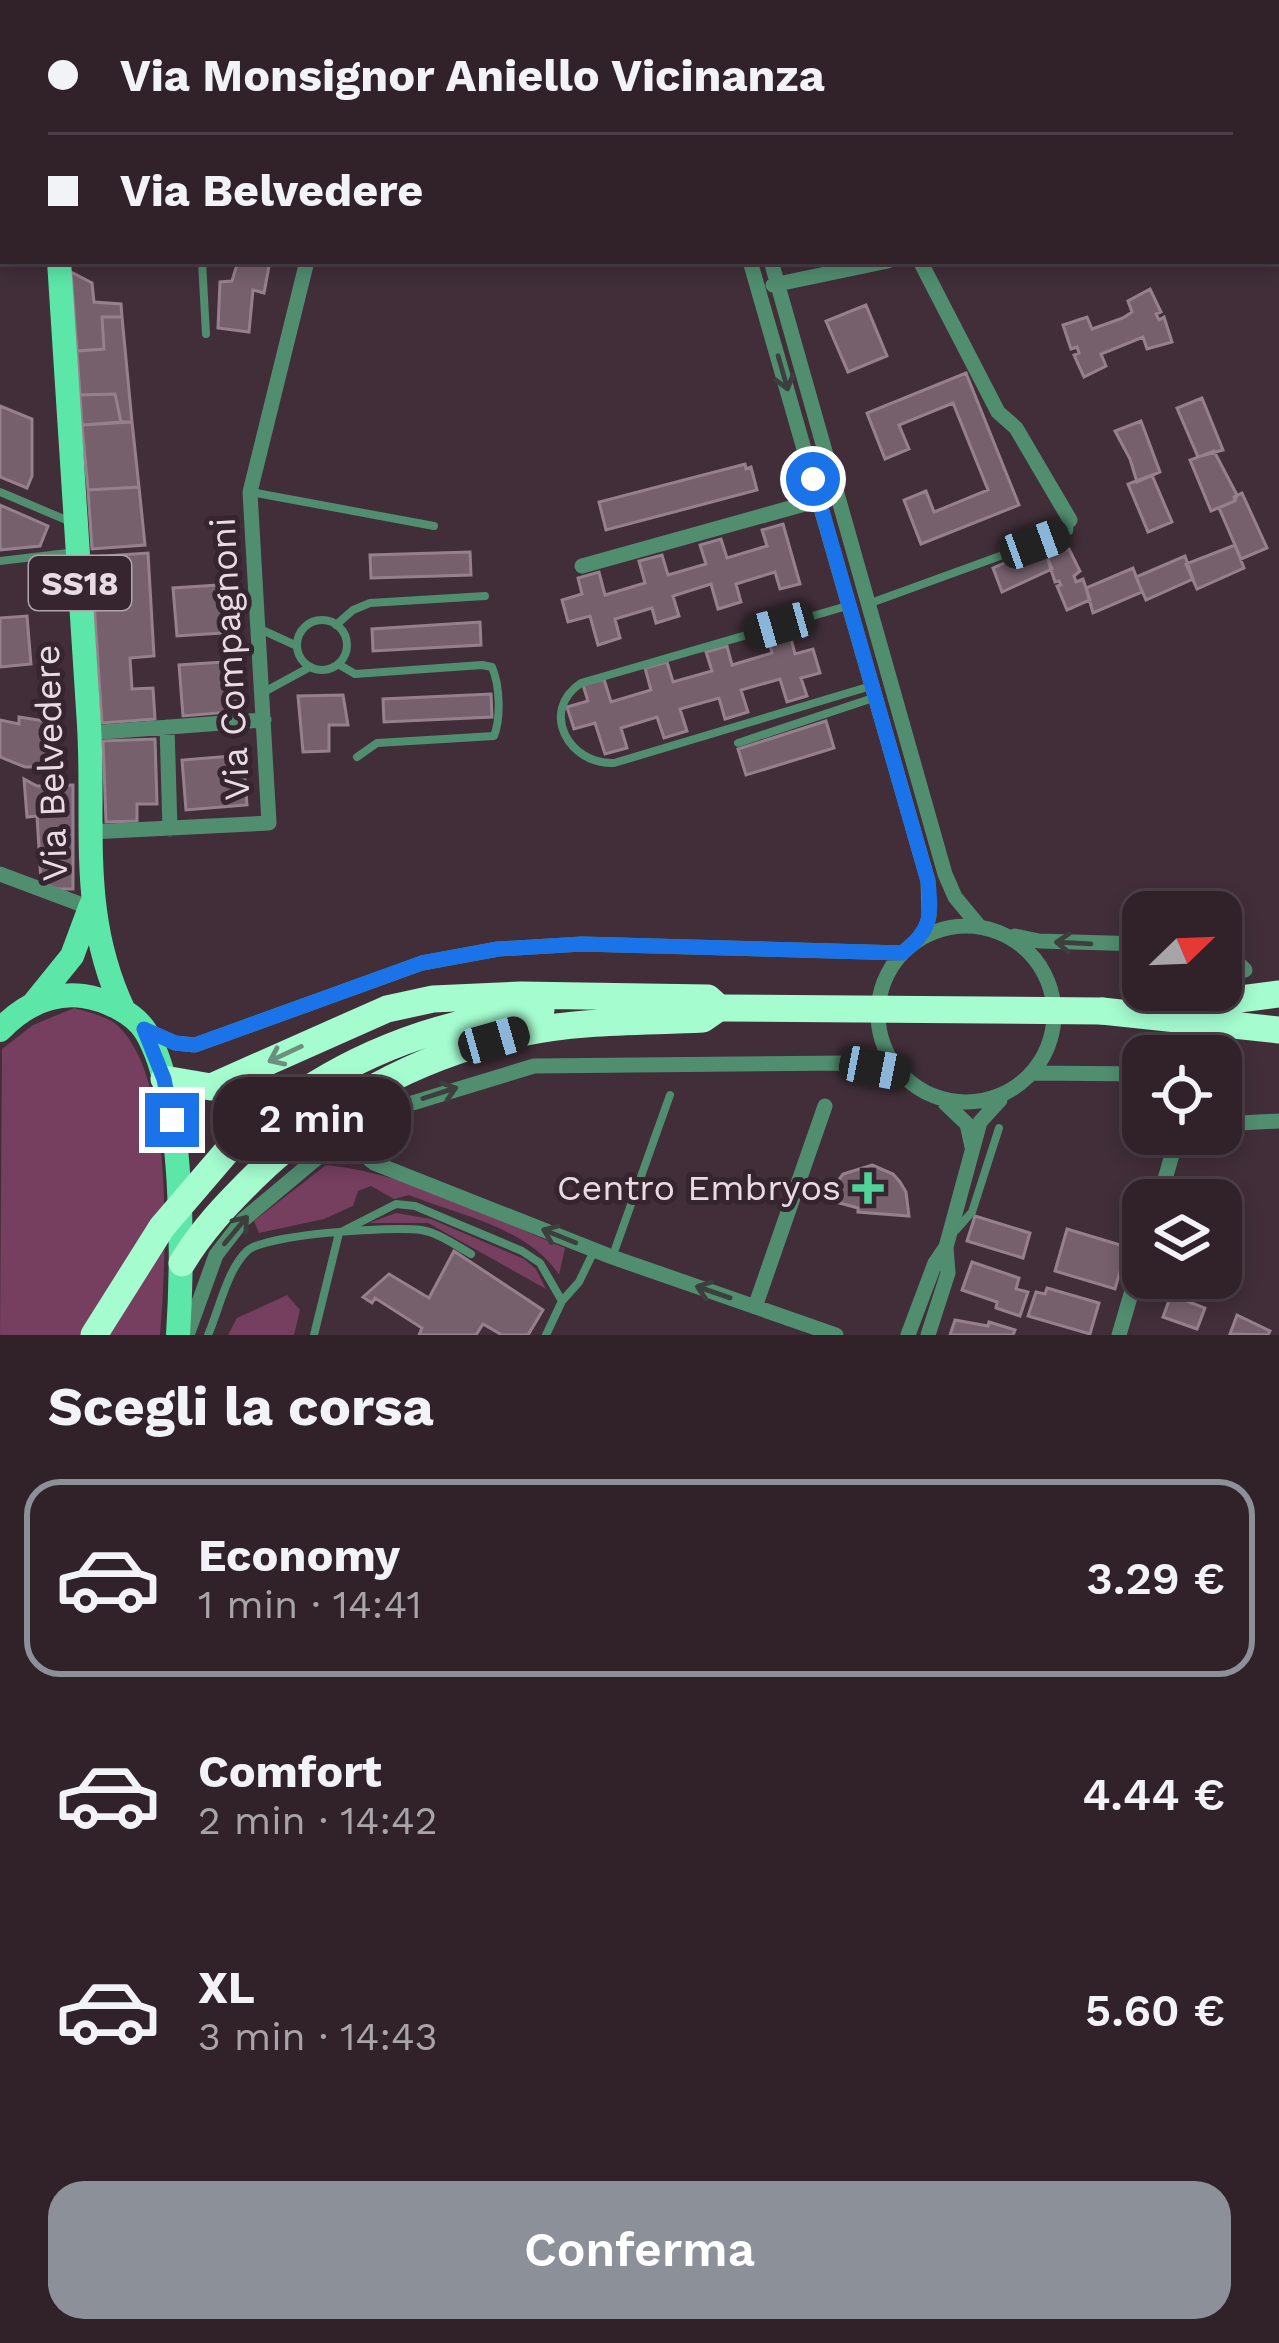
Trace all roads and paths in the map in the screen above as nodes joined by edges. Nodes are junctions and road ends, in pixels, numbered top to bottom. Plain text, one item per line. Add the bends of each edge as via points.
1 (59, 264) edge
2 (202, 264) edge
3 (306, 264) edge
4 (752, 264) edge
5 (772, 264) edge
6 (874, 264) edge
7 (922, 264) edge
8 (777, 284) junction
9 (758, 289) junction
10 (206, 334) dead end
11 (0, 492) edge
12 (250, 492) junction
13 (819, 500) junction
14 (1070, 520) joint
15 (76, 524) junction
16 (434, 526) dead end
17 (78, 551) junction
18 (0, 561) edge
19 (582, 566) dead end
20 (485, 596) dead end
21 (868, 604) junction
22 (848, 606) junction
23 (337, 625) junction
24 (258, 629) junction
25 (297, 646) junction
26 (338, 664) junction
27 (310, 667) junction
28 (873, 692) junction
29 (262, 693) junction
30 (264, 720) junction
31 (167, 727) junction
32 (89, 733) junction
33 (738, 743) dead end
34 (357, 758) dead end
35 (170, 830) junction
36 (90, 832) junction
37 (0, 874) edge
38 (91, 904) junction
39 (979, 926) junction
40 (1003, 933) junction
41 (924, 936) junction
42 (1122, 943) edge
43 (902, 953) junction
44 (1242, 967) edge
45 (1245, 970) dead end
46 (1279, 994) edge
47 (1242, 999) edge
48 (34, 1003) junction
49 (1242, 1007) edge
50 (719, 1008) junction
51 (1279, 1008) edge
52 (1122, 1010) edge
53 (124, 1011) junction
54 (1102, 1011) junction
55 (0, 1028) edge
56 (144, 1029) junction
57 (1279, 1030) edge
58 (900, 1073) junction
59 (1033, 1073) junction
60 (1122, 1074) edge
61 (164, 1079) junction
62 (1006, 1094) junction
63 (670, 1095) dead end
64 (933, 1096) junction
65 (825, 1106) dead end
66 (1279, 1121) edge
67 (1242, 1123) edge
68 (999, 1128) dead end
69 (339, 1141) junction
70 (973, 1156) junction
71 (339, 1233) junction
72 (948, 1242) junction
73 (594, 1250) junction
74 (471, 1253) dead end
75 (612, 1257) junction
76 (182, 1263) junction
77 (1130, 1299) edge
78 (562, 1301) junction
79 (755, 1307) junction
80 (94, 1335) edge
81 (183, 1335) edge
82 (208, 1335) edge
83 (314, 1335) edge
84 (546, 1335) edge
85 (836, 1335) edge
86 (908, 1335) edge
87 (928, 1335) edge
88 (1119, 1335) edge

1 - 15 main road, Via Belvedere / SS18
2 - 10 lane
3 - 12 street, Via Compagnoni
4 - 9 street
5 - 8 street
6 - 8 street
7 - 14 street via 998,412 1016,428
8 - 9 street
8 - 21 street
9 -> 13 street
11 - 15 lane
12 - 16 lane
12 - 24 street, Via Compagnoni
13 - 19 street
13 - 22 street
14 - 21 lane via 1069,531
15 - 17 main road, Via Belvedere / SS18
17 - 18 lane
17 - 32 main road, Via Belvedere / SS18
20 - 23 lane via 370,603
21 - 39 street via 945,874
22 - 28 street
22 - 28 lane via 580,682 561,707 565,737 592,762 614,764
23 - 25 lane via 312,622
23 - 26 lane via 347,643
24 - 25 lane
24 - 29 street, Via Compagnoni
25 - 27 lane
26 - 27 lane
26 - 34 lane via 356,674 482,665 496,676 494,736 377,743
27 - 29 lane
28 - 33 lane
28 - 41 street via 928,881
29 - 30 street, Via Compagnoni
30 - 31 street
30 - 35 street, Via Compagnoni via 269,823
31 - 32 street
31 - 35 street
32 - 36 main road, Via Belvedere / SS18
35 - 36 street
36 - 38 main road, Via Belvedere / SS18
37 - 38 street
38 - 48 main road, SS18 via 72,956
38 - 53 main road, SS18 via 106,974
39 - 40 street
39 - 41 street
42 -> 40 street
40 - 59 street via 1041,966 1054,1003 1051,1042
41 - 43 street
43 - 56 street via 498,949 422,963 195,1045
43 - 58 street via 884,980 878,1017
44 - 45 street
46 - 47 highway
48 - 53 main road, SS18 via 67,994
48 - 55 main road, SS18
49 - 51 highway
50 - 54 highway, bridge
50 -> 61 highway via 708,998 433,999 368,1017 211,1087
50 - 76 highway via 704,1019 523,1032 408,1067 287,1147 204,1227
50 - 80 highway, bridge via 562,1008 466,1020 355,1059 276,1108 228,1150 162,1226
52 - 54 highway
53 - 56 main road, SS18
54 - 57 highway
56 - 61 main road, SS18
58 - 64 street
69 -> 58 street via 396,1108 534,1066 850,1063
59 - 60 street
59 - 62 street
61 - 76 main road, SS18
62 - 64 street via 973,1103
62 - 70 street via 980,1122
63 - 75 lane
64 - 70 street via 967,1124
65 - 79 street
66 - 67 street
68 - 72 lane via 972,1212
73 -> 69 street via 374,1163
81 -> 69 street via 216,1255 243,1220
70 - 72 street
71 - 74 lane via 416,1229
71 - 78 lane via 396,1204 416,1206 522,1251 540,1263
71 - 82 lane via 248,1249
71 - 83 lane
72 - 86 street
72 - 87 street via 948,1273
73 - 75 street
73 - 78 lane
79 -> 75 street
76 - 81 main road, SS18
77 - 88 street
78 - 84 lane
79 - 85 street

